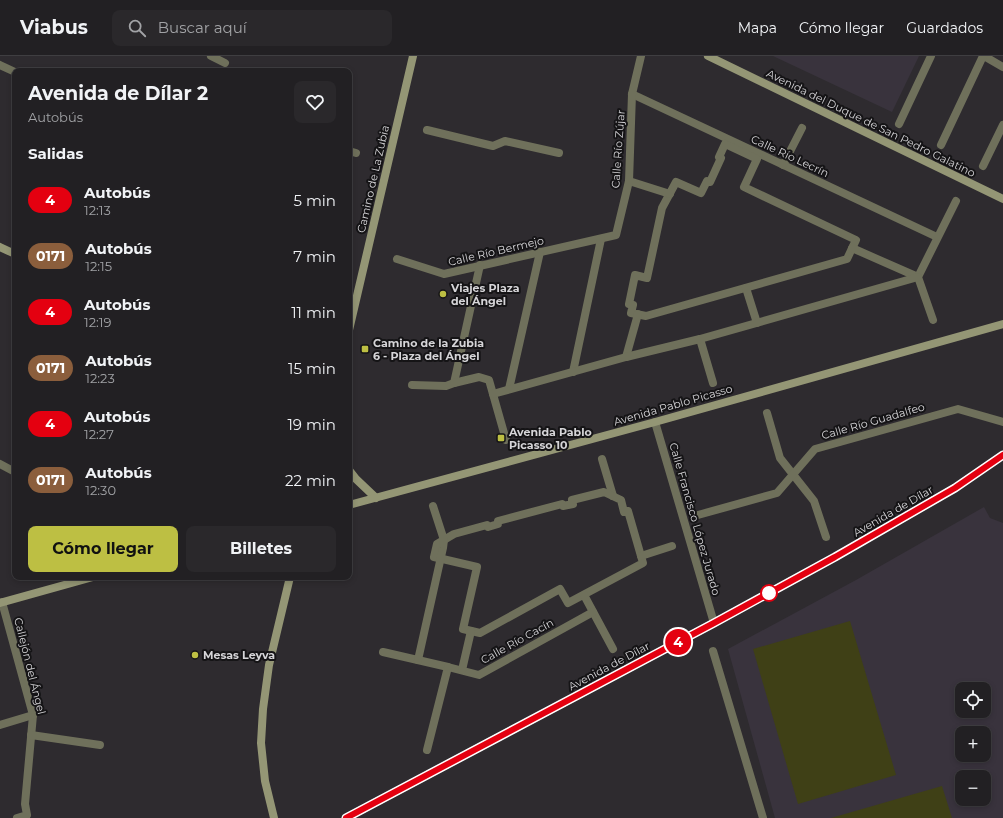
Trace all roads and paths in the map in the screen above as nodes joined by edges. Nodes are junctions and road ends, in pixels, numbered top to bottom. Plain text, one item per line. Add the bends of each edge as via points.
1 (211, 56) edge
2 (413, 56) edge
3 (641, 56) edge
4 (708, 56) edge
5 (932, 56) edge
6 (984, 56) edge
7 (225, 63) dead end
8 (0, 65) edge
9 (1003, 67) edge
10 (12, 71) edge
11 (632, 94) junction
12 (899, 124) dead end
13 (1003, 125) edge
14 (802, 128) dead end
15 (427, 130) dead end
16 (941, 145) dead end
17 (560, 152) dead end
18 (783, 165) junction
19 (983, 166) dead end
20 (629, 181) junction
21 (670, 194) junction
22 (1003, 199) edge
23 (956, 201) dead end
24 (937, 237) junction
25 (601, 239) junction
26 (0, 247) edge
27 (852, 248) junction
28 (540, 252) junction
29 (12, 253) edge
30 (397, 259) dead end
31 (480, 265) junction
32 (918, 278) junction
33 (746, 288) junction
34 (638, 314) junction
35 (352, 317) edge
36 (933, 320) dead end
37 (757, 323) junction
38 (1003, 324) edge
39 (700, 339) junction
40 (626, 357) junction
41 (573, 372) junction
42 (454, 383) junction
43 (713, 383) dead end
44 (412, 385) dead end
45 (509, 389) junction
46 (493, 394) junction
47 (767, 413) dead end
48 (655, 422) junction
49 (1003, 422) edge
50 (506, 440) dead end
51 (1003, 455) edge
52 (602, 459) dead end
53 (0, 464) edge
54 (12, 470) edge
55 (352, 474) edge
56 (794, 474) junction
57 (613, 496) junction
58 (376, 498) junction
59 (352, 504) edge
60 (433, 506) dead end
61 (698, 515) dead end
62 (826, 537) dead end
63 (444, 540) junction
64 (672, 546) dead end
65 (641, 556) junction
66 (440, 558) junction
67 (70, 580) edge
68 (289, 580) edge
69 (584, 595) junction
70 (1, 602) edge
71 (593, 612) junction
72 (714, 623) junction
73 (471, 631) junction
74 (613, 649) dead end
75 (713, 651) dead end
76 (383, 652) dead end
77 (418, 660) junction
78 (448, 667) junction
79 (462, 670) junction
80 (33, 715) junction
81 (0, 724) edge
82 (32, 735) junction
83 (100, 745) dead end
84 (427, 750) dead end
85 (17, 818) edge
86 (274, 818) edge
87 (346, 818) edge
88 (763, 818) edge

1 - 7 street
2 - 35 main road, Camino de La Zubia
3 - 11 street, Calle Río Zújar
4 - 22 main road, Avenida del Duque de San Pedro Galatino
5 - 12 street
6 - 9 street
6 - 16 street
8 - 10 street
11 - 18 street, Calle Río Lecrín
11 - 20 street, Calle Río Zújar
13 - 19 street
14 - 18 street
15 - 17 street via 493,146 504,141
18 - 24 street, Calle Río Lecrín
20 - 21 street
20 - 25 street, Calle Río Zújar via 616,235
21 - 27 street via 676,182 701,194 722,158 718,157 724,144 757,160 744,187 856,240
21 - 34 street via 662,208 647,278 635,275 629,304 633,305 631,313
23 - 24 street
24 - 32 street
25 - 28 street, Calle Río Bermejo
25 - 41 street
26 - 29 main road
27 - 32 street
27 - 33 street via 847,258
28 - 31 street, Calle Río Bermejo
28 - 45 street
30 - 31 street, Calle Río Bermejo via 444,274
31 - 42 street
32 - 36 street
32 - 37 street
33 - 34 street via 646,316
33 - 37 street
34 - 40 street
37 - 39 street
38 - 48 main road, Avenida Pablo Picasso
39 - 40 street
39 - 43 street
40 - 41 street
41 - 45 street
42 - 44 street via 446,386
42 - 46 street via 480,377 490,380
45 - 46 street
46 - 50 street
47 - 56 street via 780,458
48 - 58 main road, Avenida Pablo Picasso
48 - 72 street, Calle Francisco López Jurado
49 - 56 street, Calle Río Guadalfeo via 958,409 815,449
51 - 72 main road, Avenida de Dílar via 948,492
52 - 57 street
53 - 54 street
55 - 58 main road
56 - 61 street, Calle Río Guadalfeo via 777,494
56 - 62 street via 814,500
57 - 63 street via 604,492 572,500 573,504 562,504 498,521 498,524 454,534
57 - 65 street via 621,500 624,512 628,511
58 - 59 main road, Avenida Pablo Picasso
60 - 63 street
63 - 66 street via 437,544 434,557
64 - 65 street
65 - 69 street via 643,563
66 - 73 street via 477,567 463,629
66 - 77 street
67 - 70 main road
68 - 86 main road via 269,666 263,709 261,743 265,781
69 - 71 street
69 - 73 street via 568,603 560,589 480,633
70 - 80 street, Callejón del Ángel
71 - 74 street
71 - 79 street, Calle Río Cacín via 480,675
72 - 87 main road, Avenida de Dílar
73 - 79 street
75 - 88 street
76 - 77 street, Calle Río Cacín
77 - 78 street, Calle Río Cacín
78 - 79 street, Calle Río Cacín
78 - 84 street
80 - 81 street
80 - 82 street, Callejón del Ángel
82 - 83 street
82 - 85 street, Callejón del Ángel via 25,804 27,815

